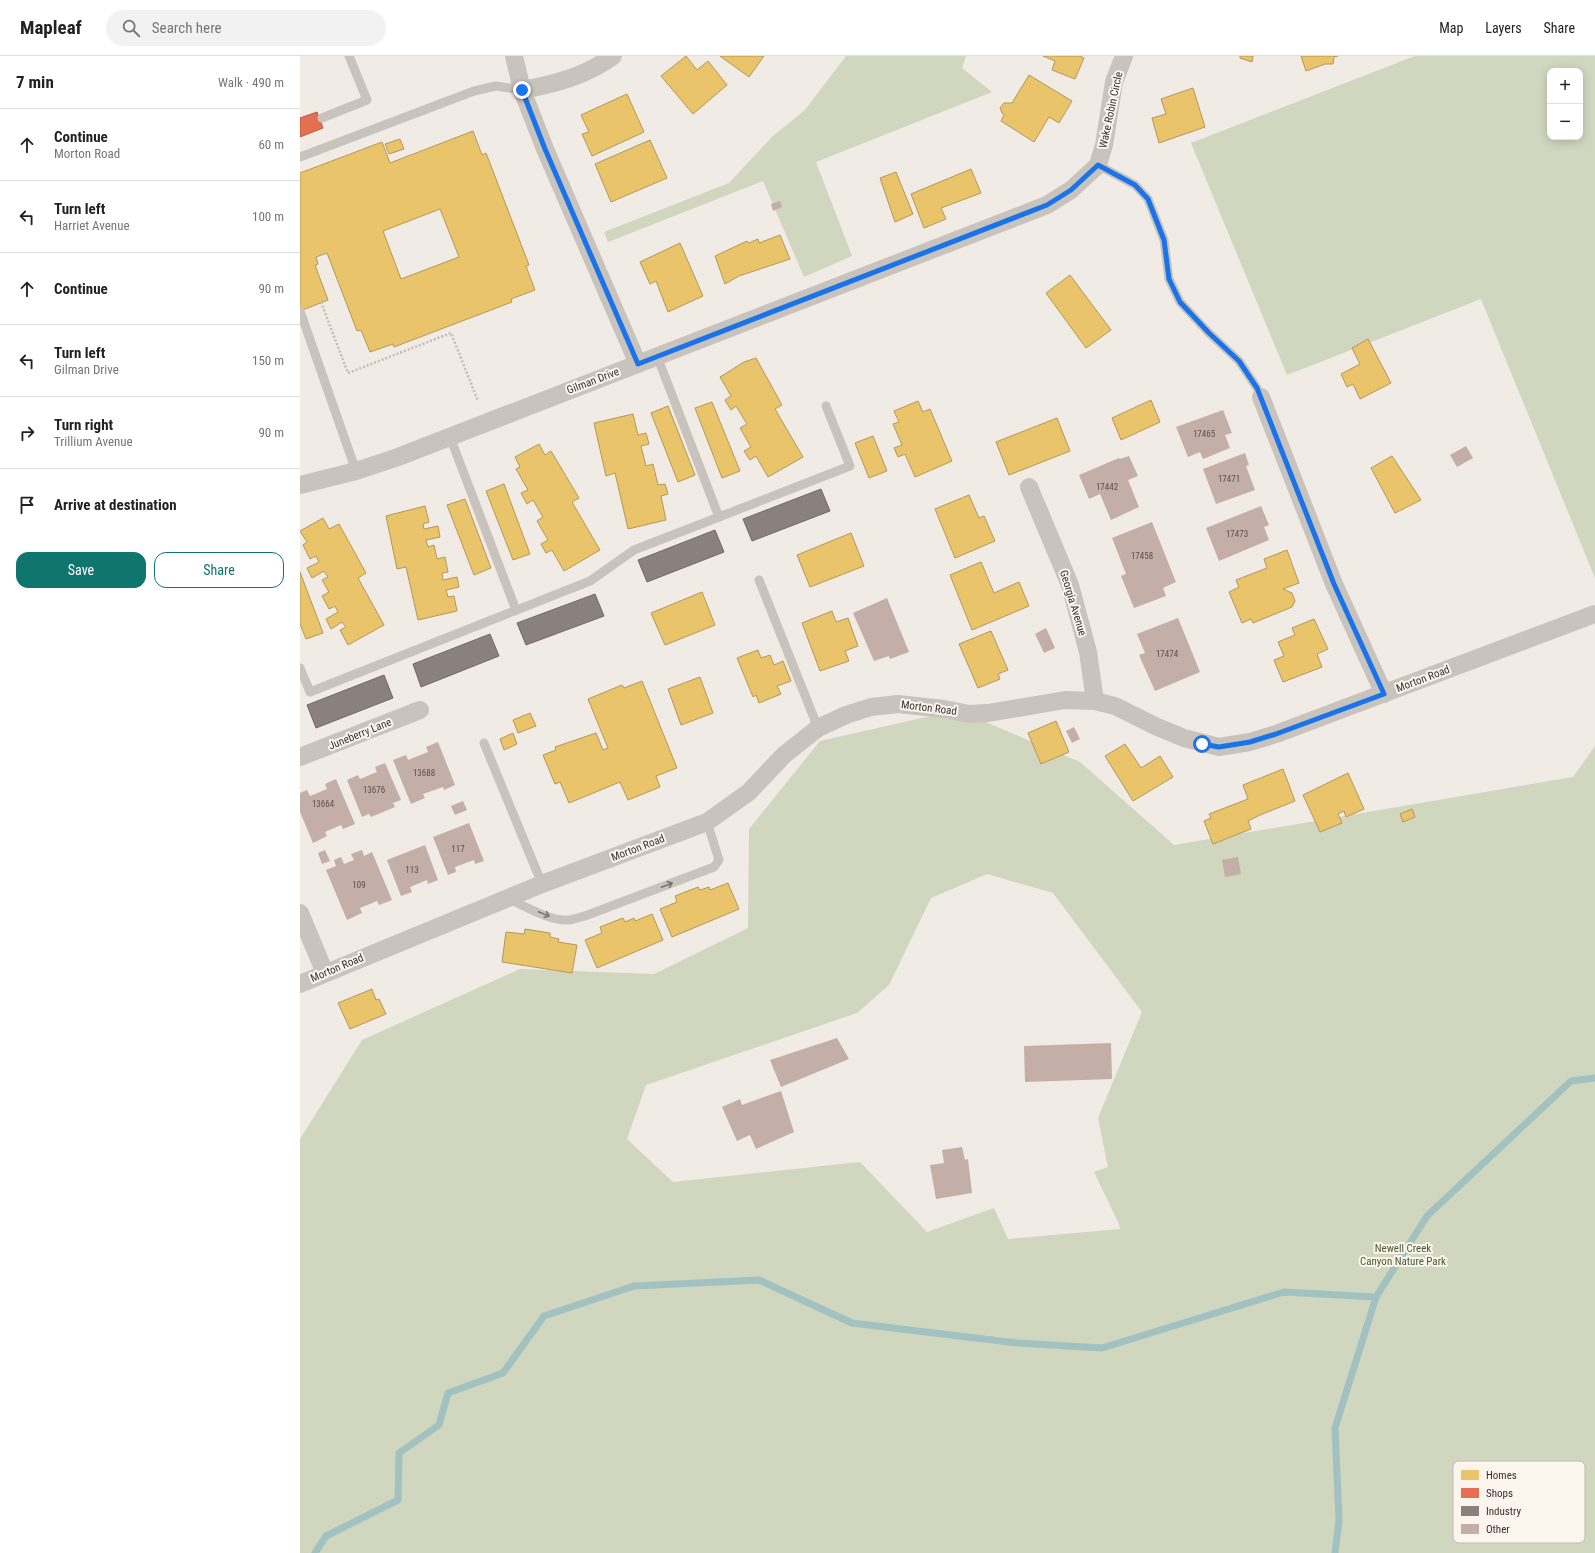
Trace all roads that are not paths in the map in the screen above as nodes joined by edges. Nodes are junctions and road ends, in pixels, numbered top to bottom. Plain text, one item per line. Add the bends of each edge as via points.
1 (349, 56) edge
2 (514, 56) edge
3 (613, 56) edge
4 (1124, 56) edge
5 (522, 90) junction
6 (322, 118) dead end
7 (300, 157) edge
8 (1098, 165) junction
9 (300, 311) edge
10 (657, 356) junction
11 (638, 364) junction
12 (1261, 397) joint
13 (826, 406) dead end
14 (450, 437) junction
15 (356, 472) junction
16 (300, 485) edge
17 (1029, 487) dead end
18 (719, 516) junction
19 (759, 580) dead end
20 (516, 610) junction
21 (1595, 614) edge
22 (300, 668) edge
23 (1384, 694) junction
24 (1095, 701) junction
25 (420, 710) dead end
26 (818, 728) junction
27 (484, 744) dead end
28 (300, 757) edge
29 (707, 822) junction
30 (542, 884) junction
31 (508, 898) junction
32 (300, 913) edge
33 (325, 973) junction
34 (300, 984) edge

1 - 6 lane via 367,100
2 - 5 street
3 - 5 street via 581,75
4 - 8 street, Wake Robin Circle via 1114,82 1104,145
5 - 7 lane via 496,86 474,90
5 - 11 street
8 - 10 street, Gilman Drive via 1071,190 1047,205
8 - 12 lane via 1135,185 1148,199 1164,240 1169,279 1180,302 1239,361
9 - 15 lane
10 - 11 street, Gilman Drive
10 - 18 lane
11 - 14 street, Gilman Drive
12 - 23 street via 1334,584
13 - 18 lane via 850,466
14 - 15 street, Gilman Drive
14 - 20 lane
15 - 16 street, Gilman Drive
17 - 24 street, Georgia Avenue via 1070,585 1088,652
18 - 20 lane via 634,550 590,581
19 - 26 lane
20 - 22 lane via 310,692
21 - 23 street, Morton Road
23 - 24 street, Morton Road via 1276,734 1250,742 1219,747 1184,738 1115,706
24 - 26 street, Morton Road via 1065,700 969,714 898,704 871,707
25 - 28 street, Juneberry Lane
26 - 29 street, Morton Road via 784,755 749,792
27 - 30 lane
29 - 30 street, Morton Road
31 -> 29 lane via 557,919 569,920 707,870 714,867 719,860
30 - 31 street, Morton Road
31 - 33 street, Morton Road
32 - 33 street
33 - 34 street, Morton Road

